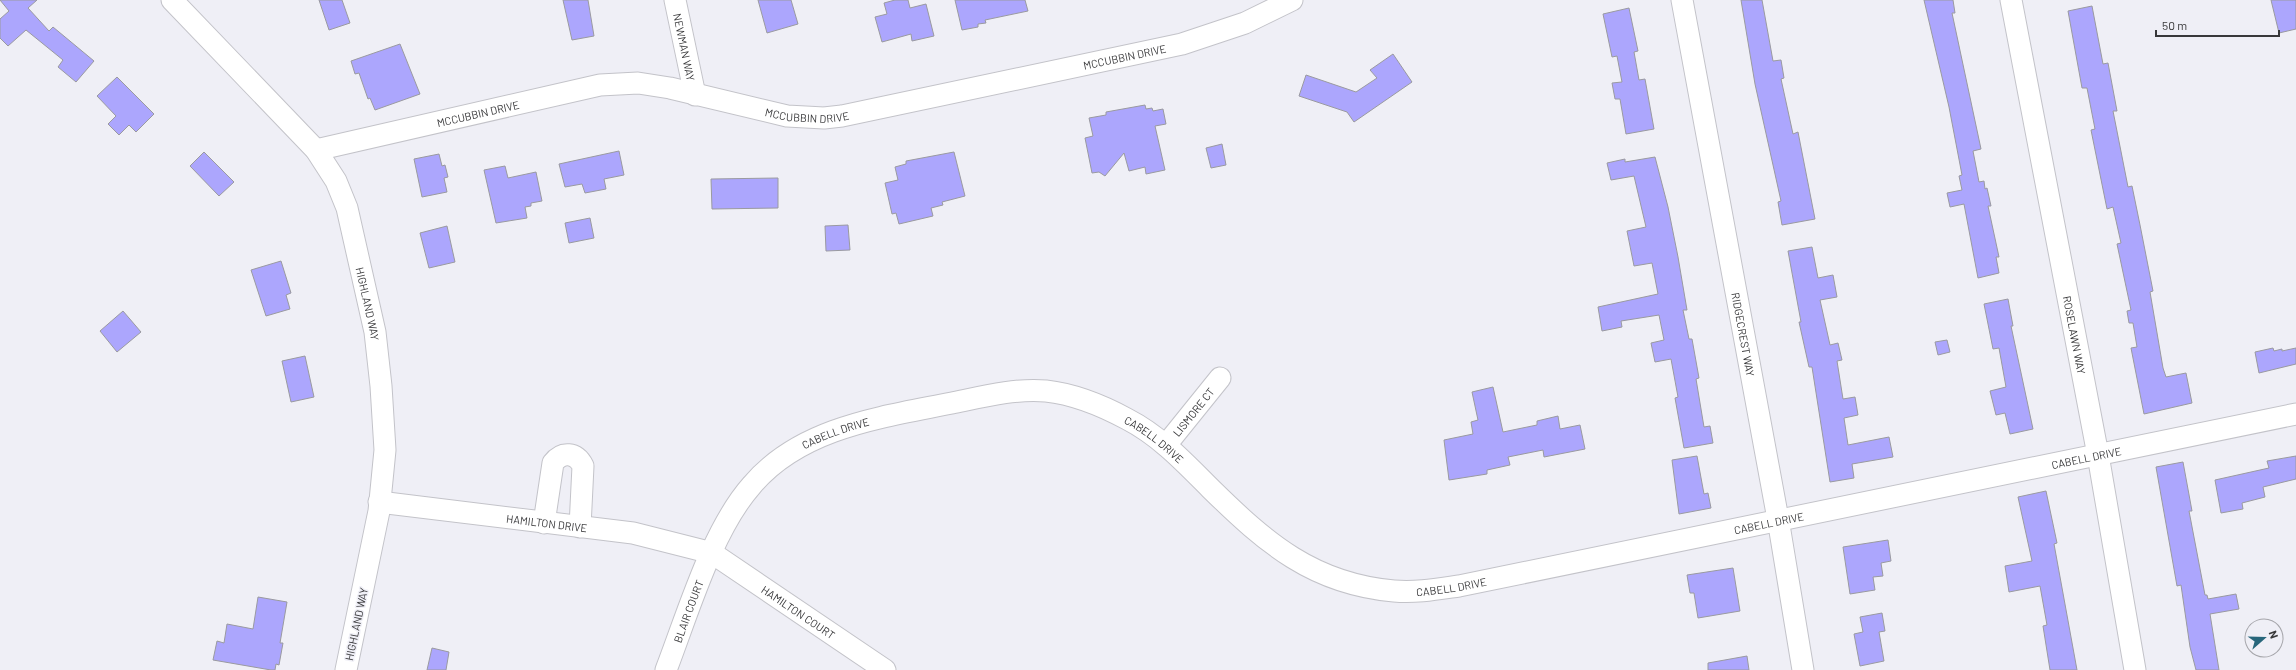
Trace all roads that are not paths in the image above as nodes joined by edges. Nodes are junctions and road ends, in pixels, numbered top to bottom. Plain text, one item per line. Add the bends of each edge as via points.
1 (172, 0) edge
2 (675, 0) edge
3 (1292, 0) edge
4 (1682, 0) edge
5 (2011, 0) edge
6 (694, 95) junction
7 (316, 150) junction
8 (1220, 378) dead end
9 (2296, 414) edge
10 (1166, 445) junction
11 (2098, 454) junction
12 (379, 502) junction
13 (1778, 519) junction
14 (544, 522) junction
15 (580, 527) junction
16 (712, 553) junction
17 (346, 670) edge
18 (666, 670) edge
19 (885, 670) edge
20 (1803, 670) edge
21 (2135, 670) edge

1 - 7 street, HIGHLAND WAY
2 - 6 street, NEWMAN WAY
3 - 6 street, MCCUBBIN DRIVE via 1245,23 1182,44 842,116 787,116
4 - 13 street, RIDGECREST WAY
5 - 11 street, ROSELAWN WAY
6 - 7 street, MCCUBBIN DRIVE via 638,83 600,85
7 - 12 street, HIGHLAND WAY via 336,181 347,208 375,332 382,386 385,450
8 - 10 street, LISMORE CT
9 - 11 street, CABELL DRIVE
10 - 13 street, CABELL DRIVE via 1275,547 1308,567 1335,579 1395,592 1459,586
10 - 16 street, CABELL DRIVE via 1127,419 1085,400 1046,391 1011,393 865,421 815,439 778,461 753,483 733,510
11 - 13 street, CABELL DRIVE
11 - 21 street, ROSELAWN WAY
12 - 14 street, HAMILTON DRIVE
12 - 17 street, HIGHLAND WAY via 369,565
13 - 20 street, RIDGECREST WAY
14 - 15 street, HAMILTON DRIVE
14 - 15 street via 553,463 556,458 568,454 577,457 583,466
15 - 16 street, HAMILTON DRIVE via 633,533
16 - 18 street, BLAIR COURT
16 - 19 street, HAMILTON COURT

